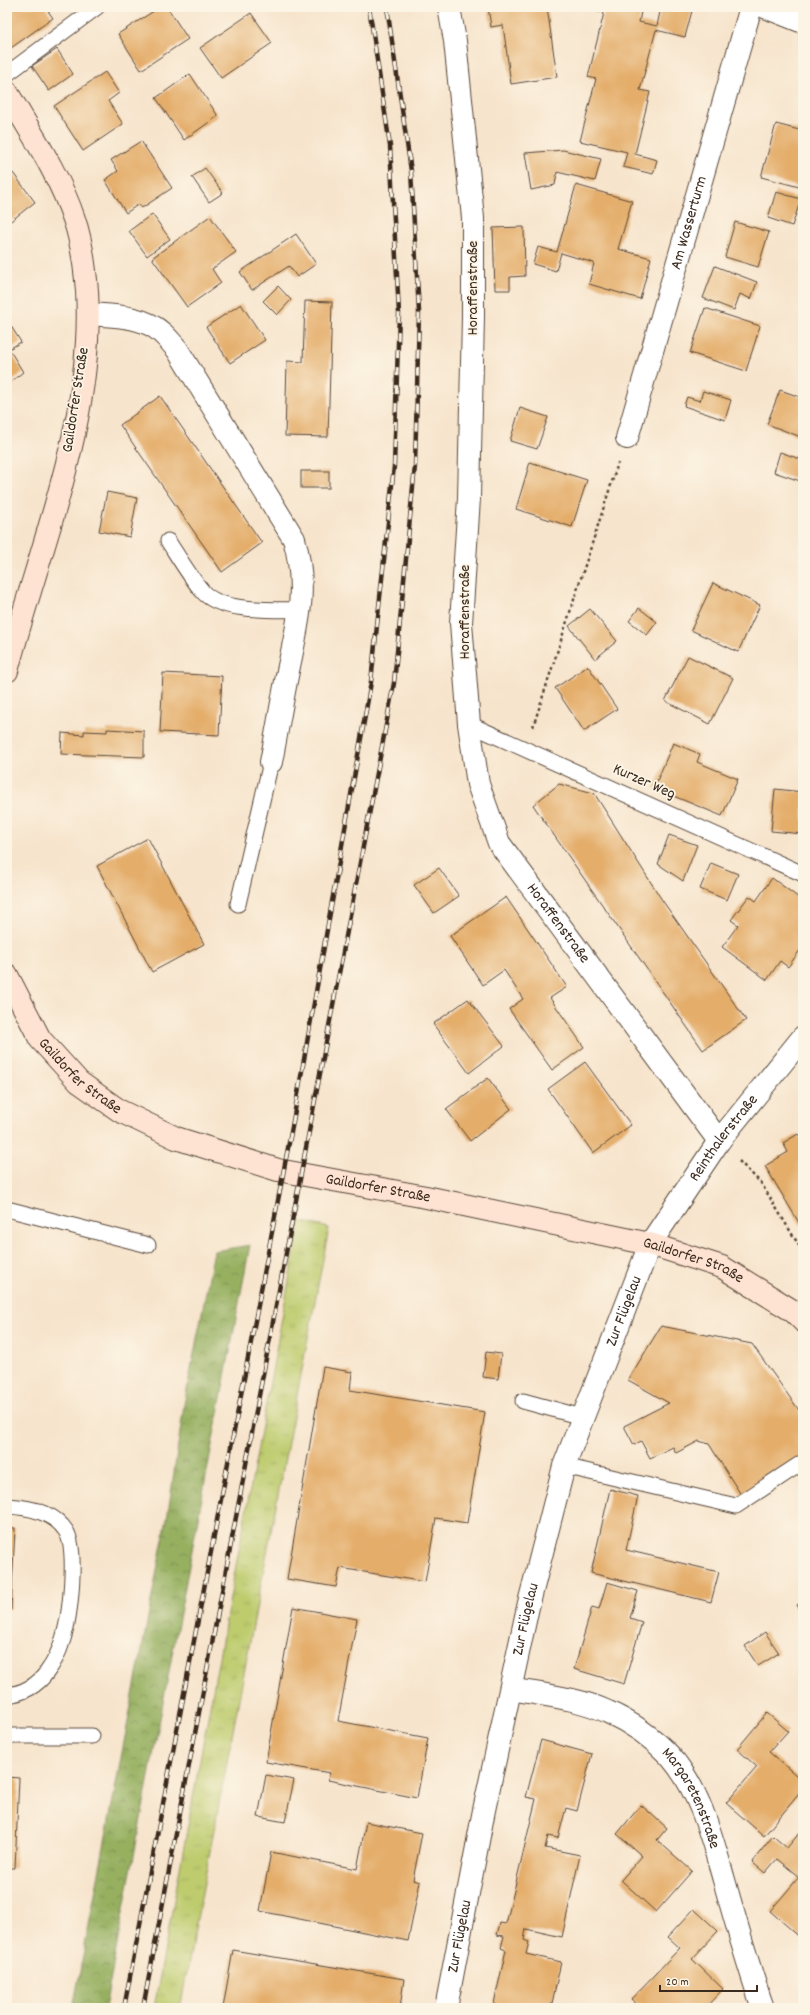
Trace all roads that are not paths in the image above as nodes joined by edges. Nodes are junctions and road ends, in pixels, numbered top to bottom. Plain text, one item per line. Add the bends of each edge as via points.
1 (97, 7) edge
2 (449, 7) edge
3 (751, 7) edge
4 (765, 7) edge
5 (803, 22) edge
6 (7, 74) edge
7 (7, 92) edge
8 (88, 314) junction
9 (626, 438) road end
10 (168, 541) dead end
11 (301, 610) junction
12 (12, 630) edge
13 (7, 671) edge
14 (469, 724) junction
15 (271, 762) joint
16 (803, 874) edge
17 (238, 904) dead end
18 (7, 975) edge
19 (803, 1037) edge
20 (719, 1141) junction
21 (7, 1209) edge
22 (650, 1244) junction
23 (148, 1245) dead end
24 (803, 1321) edge
25 (523, 1402) dead end
26 (582, 1417) junction
27 (803, 1462) edge
28 (564, 1466) junction
29 (7, 1506) edge
30 (511, 1689) junction
31 (7, 1695) edge
32 (7, 1736) edge
33 (92, 1736) dead end
34 (446, 2008) edge
35 (763, 2008) edge

1 - 6 lane
2 - 14 street, Horaffenstraße via 474,218 469,482 461,623
3 - 9 street, Am Wasserturm
4 - 5 street
7 - 8 main road, Gaildorfer Straße via 58,179 75,219 85,263
8 - 11 street via 142,321 161,332 177,349 294,539 300,560
8 - 12 main road, Gaildorfer Straße via 84,374 73,437
10 - 11 lane via 204,593 225,604 249,609
11 - 15 street
12 - 13 main road, Gaildorfer Straße
14 - 16 lane, Kurzer Weg
14 - 20 street, Horaffenstraße via 478,784 499,843
15 - 17 lane
18 - 22 main road, Gaildorfer Straße via 40,1039 79,1082 120,1111 176,1138 278,1170 426,1197
19 - 20 street, Reinthalerstraße
20 - 22 street, Reinthalerstraße
21 - 23 lane
22 - 24 main road, Gaildorfer Straße via 722,1267 793,1311
22 - 26 street, Zur Flügelau
25 - 26 lane
26 - 28 street, Zur Flügelau
27 - 28 lane via 736,1506
28 - 30 street, Zur Flügelau via 528,1607
29 - 31 lane via 36,1510 55,1519 67,1532 73,1553 72,1584 63,1638 57,1652 48,1671 35,1686 20,1694
30 - 34 street, Zur Flügelau
30 - 35 street, Margaretenstraße via 570,1700 607,1711 635,1726 670,1756 692,1788 709,1828 752,1979
32 - 33 lane

